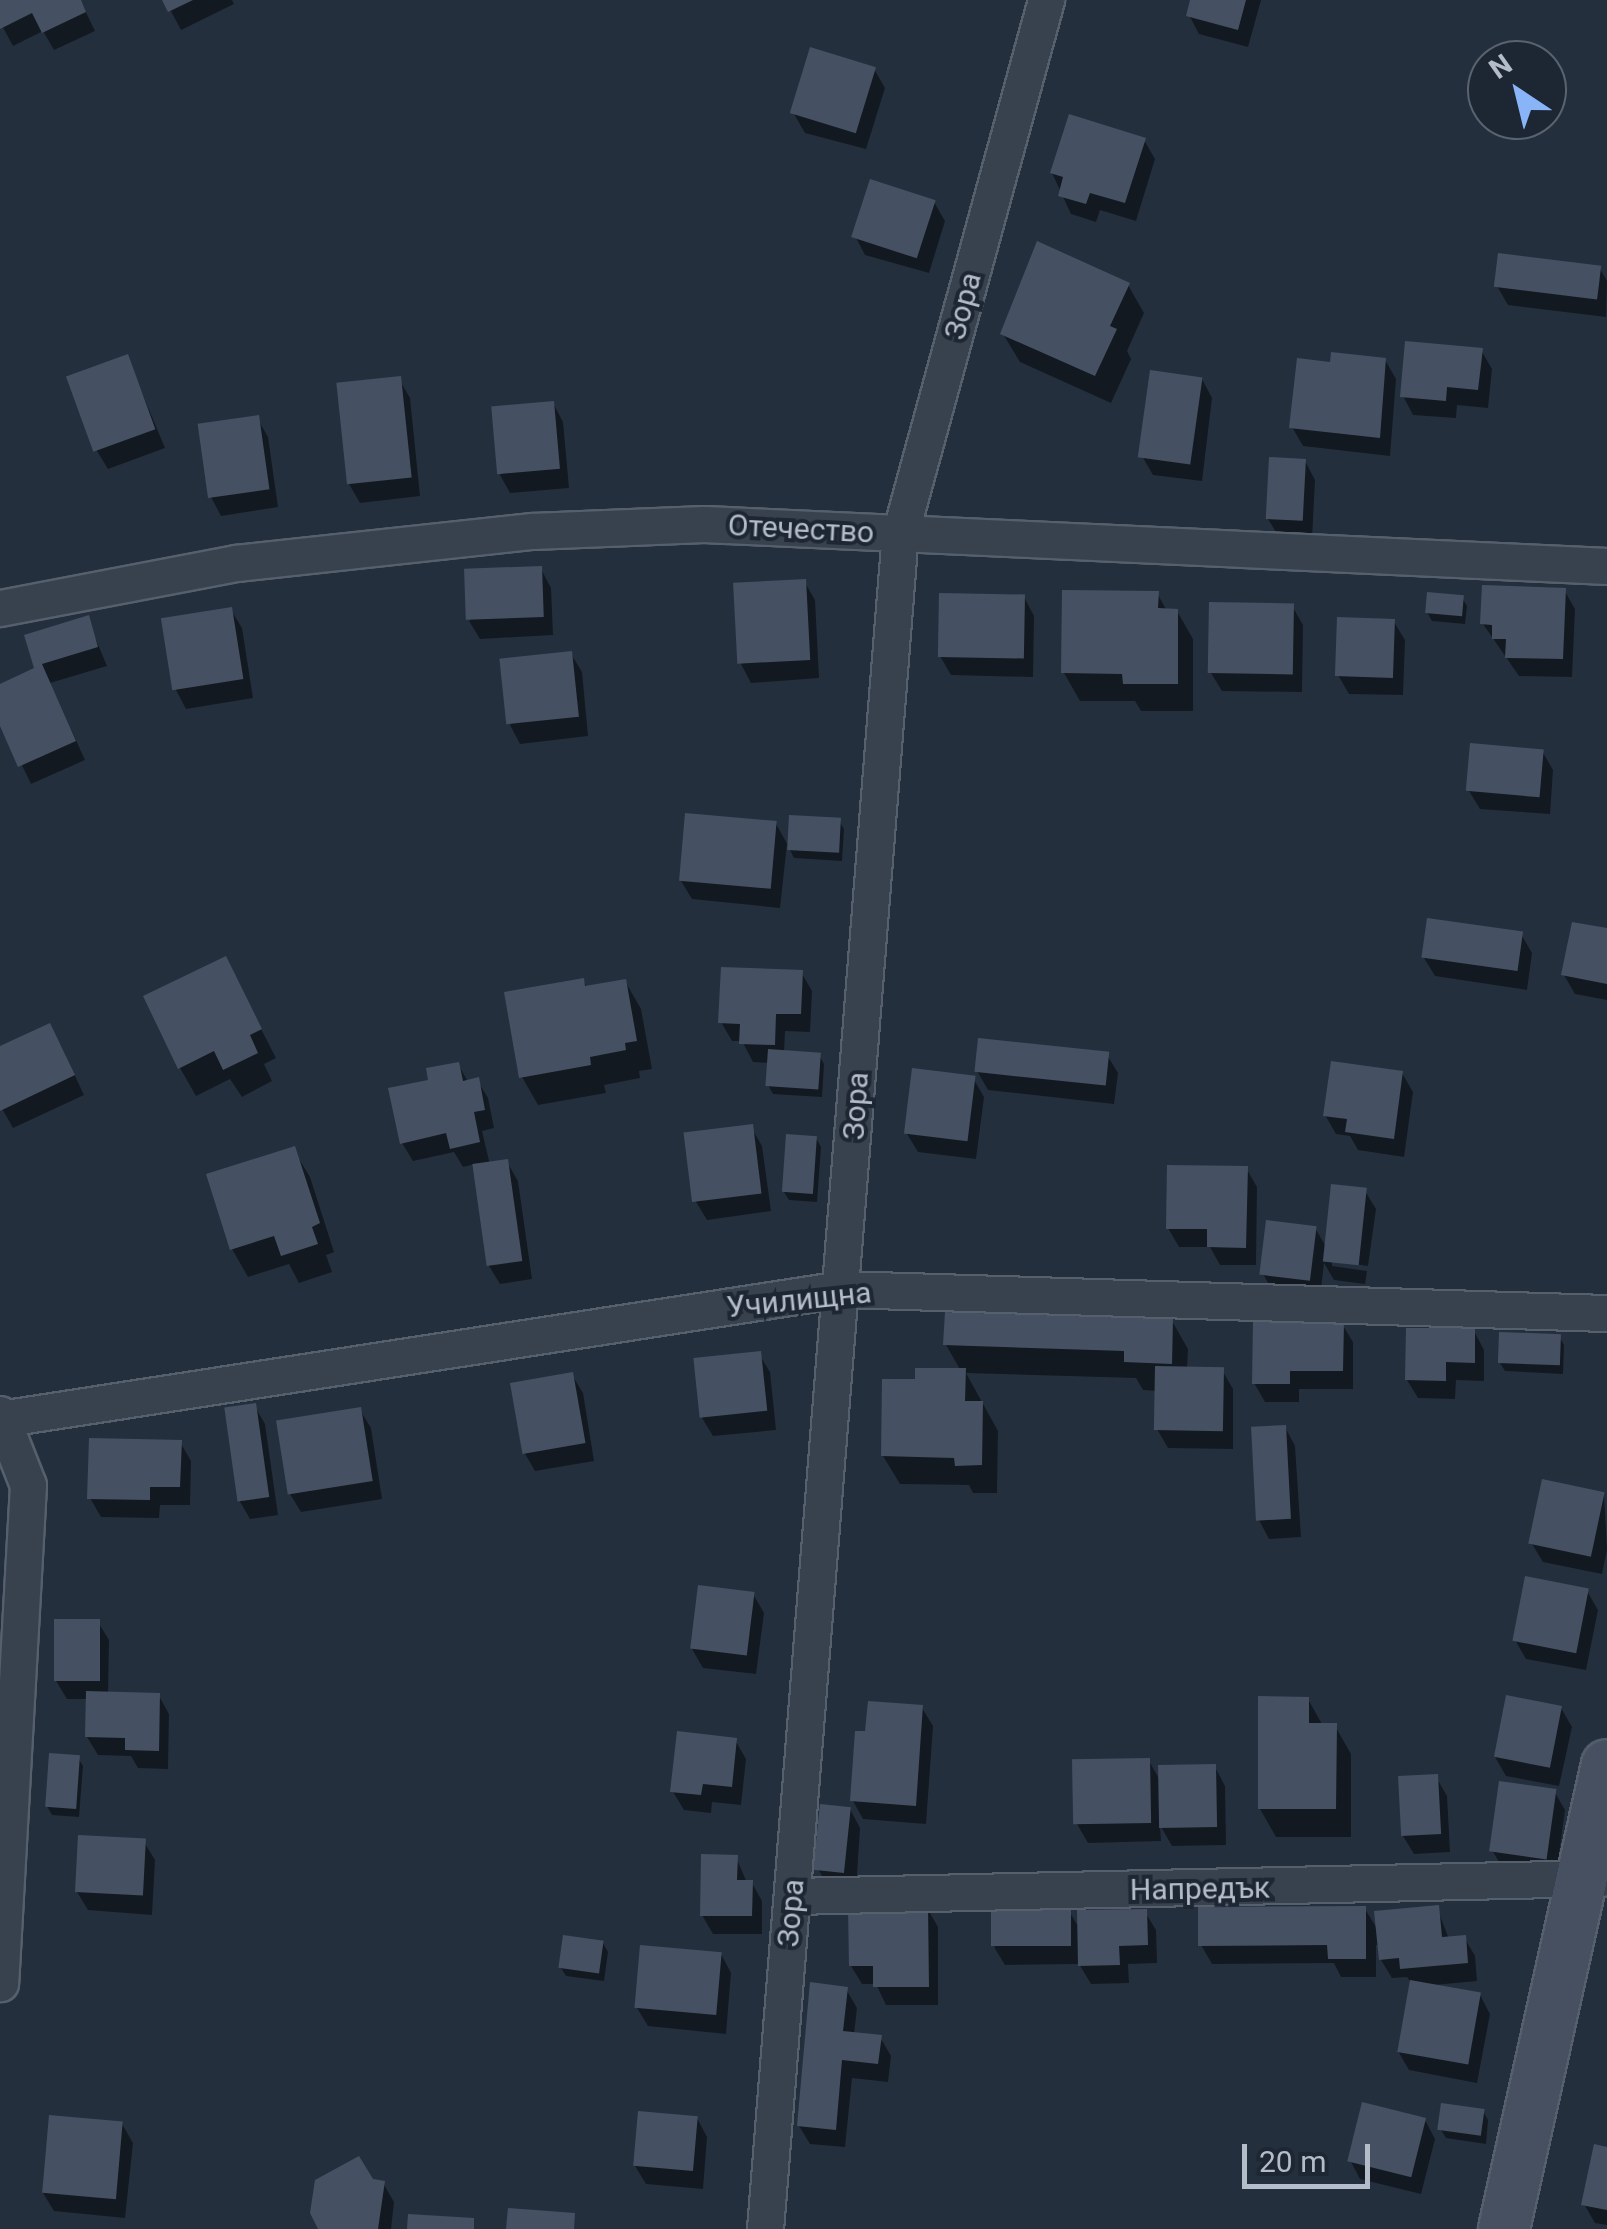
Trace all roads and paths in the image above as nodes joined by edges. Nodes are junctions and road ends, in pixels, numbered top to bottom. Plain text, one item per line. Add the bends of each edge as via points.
1 (1046, 0) edge
2 (900, 534) junction
3 (1607, 566) edge
4 (0, 608) edge
5 (842, 1289) junction
6 (1607, 1313) edge
7 (1, 1417) edge
8 (1607, 1765) edge
9 (1594, 1879) edge
10 (793, 1896) junction
11 (0, 1983) edge
12 (765, 2229) edge
13 (1504, 2229) edge

1 - 2 street, Зора
2 - 3 street, Отечество
2 - 4 street, Отечество via 704,524 532,531 236,563
2 - 5 street, Зора
5 - 6 street, Училищна
5 - 7 street, Училищна
5 - 10 street, Зора
7 - 11 street via 28,1485
8 - 9 street
9 - 10 street, Напредък
9 - 13 street
10 - 12 street, Зора

